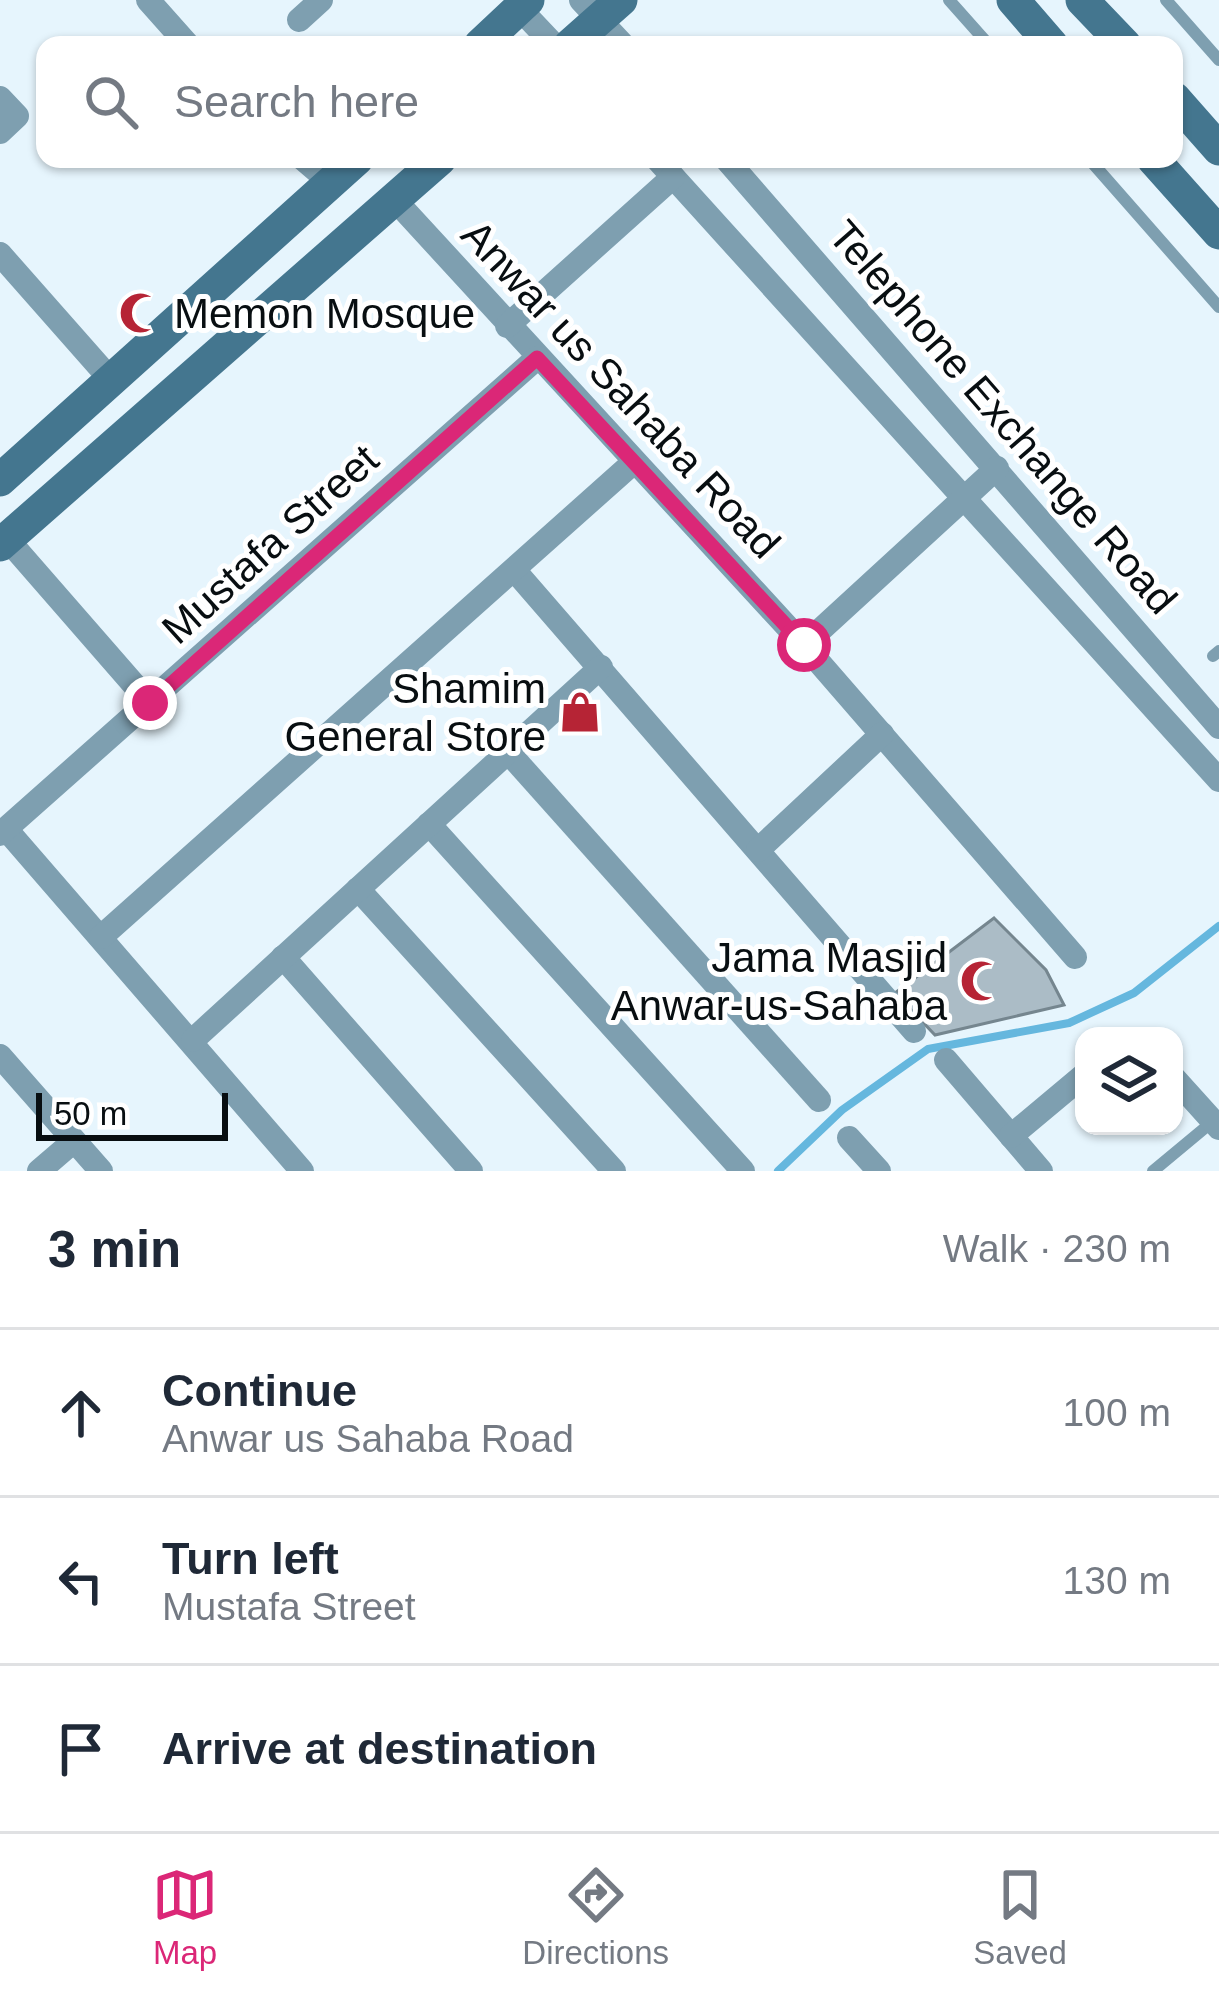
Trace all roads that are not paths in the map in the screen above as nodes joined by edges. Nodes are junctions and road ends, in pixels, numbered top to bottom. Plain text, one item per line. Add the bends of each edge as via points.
1 (148, 0) edge
2 (321, 0) edge
3 (950, 0) edge
4 (1012, 0) edge
5 (1082, 0) edge
6 (1166, 0) edge
7 (524, 4) edge
8 (600, 6) edge
9 (299, 20) dead end
10 (180, 36) edge
11 (490, 36) edge
12 (547, 36) edge
13 (577, 36) edge
14 (618, 36) edge
15 (981, 36) edge
16 (1044, 36) edge
17 (1116, 36) edge
18 (1219, 60) edge
19 (0, 98) edge
20 (1183, 108) edge
21 (0, 132) edge
22 (1219, 149) edge
23 (314, 168) edge
24 (347, 168) edge
25 (430, 168) edge
26 (665, 168) edge
27 (734, 168) edge
28 (1097, 168) edge
29 (1161, 168) edge
30 (331, 183) junction
31 (394, 199) junction
32 (1219, 233) edge
33 (0, 254) edge
34 (1219, 307) edge
35 (507, 326) junction
36 (537, 358) junction
37 (112, 381) junction
38 (634, 462) junction
39 (997, 468) junction
40 (0, 480) edge
41 (962, 498) junction
42 (4, 542) edge
43 (516, 572) junction
44 (804, 645) junction
45 (601, 667) junction
46 (150, 703) junction
47 (1219, 728) edge
48 (882, 734) junction
49 (508, 752) junction
50 (1219, 780) edge
51 (429, 824) junction
52 (3, 832) edge
53 (758, 850) junction
54 (358, 889) junction
55 (101, 937) junction
56 (283, 957) junction
57 (1075, 957) dead end
58 (914, 1031) dead end
59 (193, 1040) junction
60 (0, 1056) edge
61 (946, 1060) dead end
62 (1075, 1083) edge
63 (1183, 1088) edge
64 (819, 1100) dead end
65 (1216, 1124) edge
66 (1011, 1136) junction
67 (849, 1138) dead end
68 (74, 1141) junction
69 (39, 1171) edge
70 (101, 1171) edge
71 (302, 1171) edge
72 (471, 1171) edge
73 (614, 1171) edge
74 (742, 1171) edge
75 (879, 1171) edge
76 (1041, 1171) edge
77 (1154, 1171) edge

1 - 10 street
2 - 9 street
3 - 15 lane
4 - 16 street
5 - 17 street
6 - 18 lane
7 - 11 street
7 - 12 street
8 - 13 street
8 - 14 street
19 - 21 street via 17,116
20 - 22 street
23 - 30 street
24 - 30 street
25 - 31 street
26 - 35 street
26 - 41 street
27 - 39 street, Telephone Exchange Road
28 - 34 lane
29 - 32 street
30 - 37 street
31 - 35 street, Anwar us Sahaba Road
31 - 42 street
33 - 37 street
35 - 36 street, Anwar us Sahaba Road
36 - 38 street, Anwar us Sahaba Road
36 - 46 street, Mustafa Street
37 - 40 street
38 - 43 street
38 - 44 street, Anwar us Sahaba Road
39 - 41 street
39 - 47 street, Telephone Exchange Road
41 - 44 street
41 - 50 street
42 - 46 street
43 - 45 street
43 - 55 street
44 - 48 street, Anwar us Sahaba Road
45 - 49 street
45 - 53 street
46 - 52 street, Mustafa Street
48 - 53 street
48 - 57 street, Anwar us Sahaba Road
49 - 51 street
49 - 64 street
51 - 54 street
51 - 74 street
52 - 55 street
53 - 58 street
54 - 56 street
54 - 73 street
55 - 59 street
56 - 59 street
56 - 72 street
59 - 71 street
60 - 68 street
61 - 66 street
62 - 66 street
63 - 65 street
65 - 77 lane
66 - 76 street
67 - 75 street
68 - 69 street
68 - 70 street

